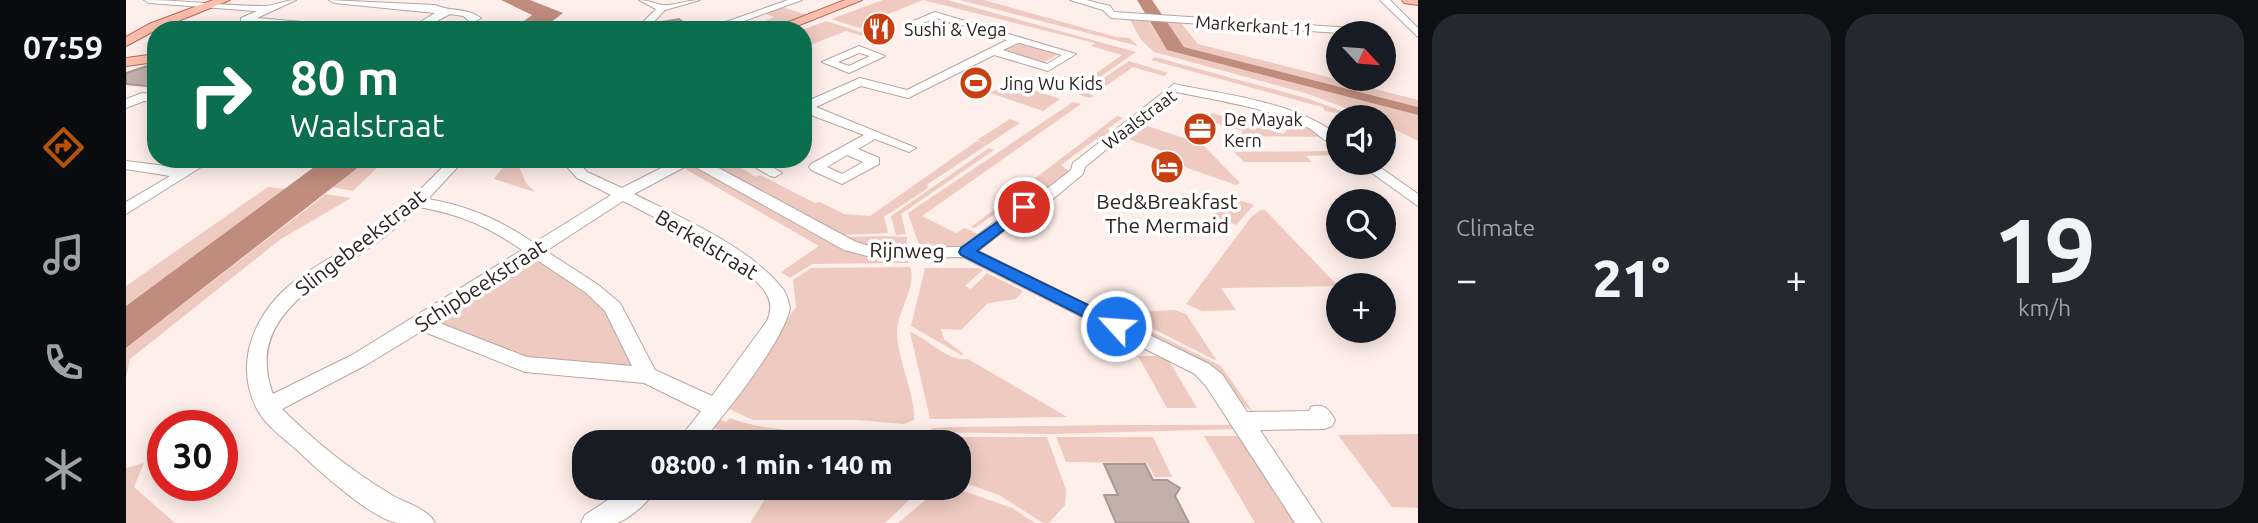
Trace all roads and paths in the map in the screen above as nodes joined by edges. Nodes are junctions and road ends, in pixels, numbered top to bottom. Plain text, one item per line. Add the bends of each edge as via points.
1 (149, 0) edge
2 (232, 0) edge
3 (291, 0) edge
4 (334, 0) edge
5 (644, 0) edge
6 (695, 0) edge
7 (797, 0) edge
8 (856, 0) edge
9 (874, 0) edge
10 (1075, 0) edge
11 (1385, 0) edge
12 (1408, 0) edge
13 (1418, 1) edge
14 (218, 4) edge
15 (1394, 4) edge
16 (662, 8) junction
17 (268, 10) junction
18 (441, 13) junction
19 (830, 13) junction
20 (472, 20) dead end
21 (809, 20) joint
22 (180, 21) edge
23 (186, 21) edge
24 (256, 21) edge
25 (427, 21) edge
26 (649, 21) edge
27 (735, 21) edge
28 (806, 21) edge
29 (961, 22) dead end
30 (1401, 34) edge
31 (147, 38) edge
32 (1019, 40) junction
33 (147, 42) edge
34 (993, 51) junction
35 (128, 52) edge
36 (147, 53) edge
37 (147, 56) edge
38 (147, 97) edge
39 (126, 104) edge
40 (812, 104) edge
41 (812, 111) edge
42 (1326, 132) edge
43 (874, 134) junction
44 (909, 148) dead end
45 (847, 149) dead end
46 (126, 165) edge
47 (147, 168) edge
48 (147, 168) edge
49 (192, 168) edge
50 (449, 168) edge
51 (575, 168) edge
52 (674, 168) edge
53 (708, 168) edge
54 (765, 168) edge
55 (183, 173) junction
56 (775, 173) dead end
57 (1382, 175) edge
58 (621, 195) junction
59 (1418, 201) edge
60 (415, 202) junction
61 (126, 209) edge
62 (534, 250) junction
63 (966, 252) junction
64 (421, 323) junction
65 (648, 375) junction
66 (267, 407) junction
67 (716, 408) junction
68 (1319, 413) dead end
69 (1246, 428) junction
70 (698, 430) edge
71 (630, 500) edge
72 (422, 523) edge
73 (594, 523) edge
74 (1309, 523) edge

1 - 14 street
2 - 14 main road
3 - 17 street
4 - 18 street via 436,8
5 - 16 street
6 - 16 street
7 - 27 street
8 - 19 main road
9 - 19 main road
10 - 30 street, Markerkant 11 via 1107,8 1111,15
11 - 15 street
12 - 13 main road
14 - 17 street
14 - 22 main road
14 - 23 main road
15 - 30 street via 1402,21
16 - 26 street
17 - 24 street via 244,20
18 - 20 street via 462,10 476,18
18 - 25 street
19 - 21 main road
21 - 28 main road
29 - 32 street
31 - 35 main road
32 - 34 street
32 - 34 street via 1071,54 1048,68
33 - 35 main road
34 - 40 street via 908,94 860,82
35 - 36 main road
35 - 37 main road
38 - 39 street
41 - 43 street
42 - 63 street, Waalstraat via 1302,119 1244,102 1174,88 1036,205 1024,207
43 - 44 street
43 - 45 street
46 - 47 street
48 - 55 street
49 - 55 street
50 - 60 street, Slingebeekstraat
51 - 58 street
52 - 58 street, Schipbeekstraat
53 - 63 street, Rijnweg via 856,248 887,253
54 - 56 street
55 - 61 street
57 - 59 street
58 - 62 street, Schipbeekstraat
58 - 67 street, Berkelstraat via 719,246 769,281 780,299 775,323
60 - 62 street via 457,209 482,219
60 - 66 street, Slingebeekstraat via 293,292 268,323 255,360
62 - 64 street, Schipbeekstraat
62 - 65 street via 608,302
63 - 69 street, Rijnweg via 1202,369
64 - 65 street via 525,364
64 - 66 street, Schipbeekstraat
65 - 67 street
66 - 72 street via 375,501
67 - 70 street, Berkelstraat
68 - 69 street via 1324,420
69 - 74 street, Rijnweg
71 - 73 street

